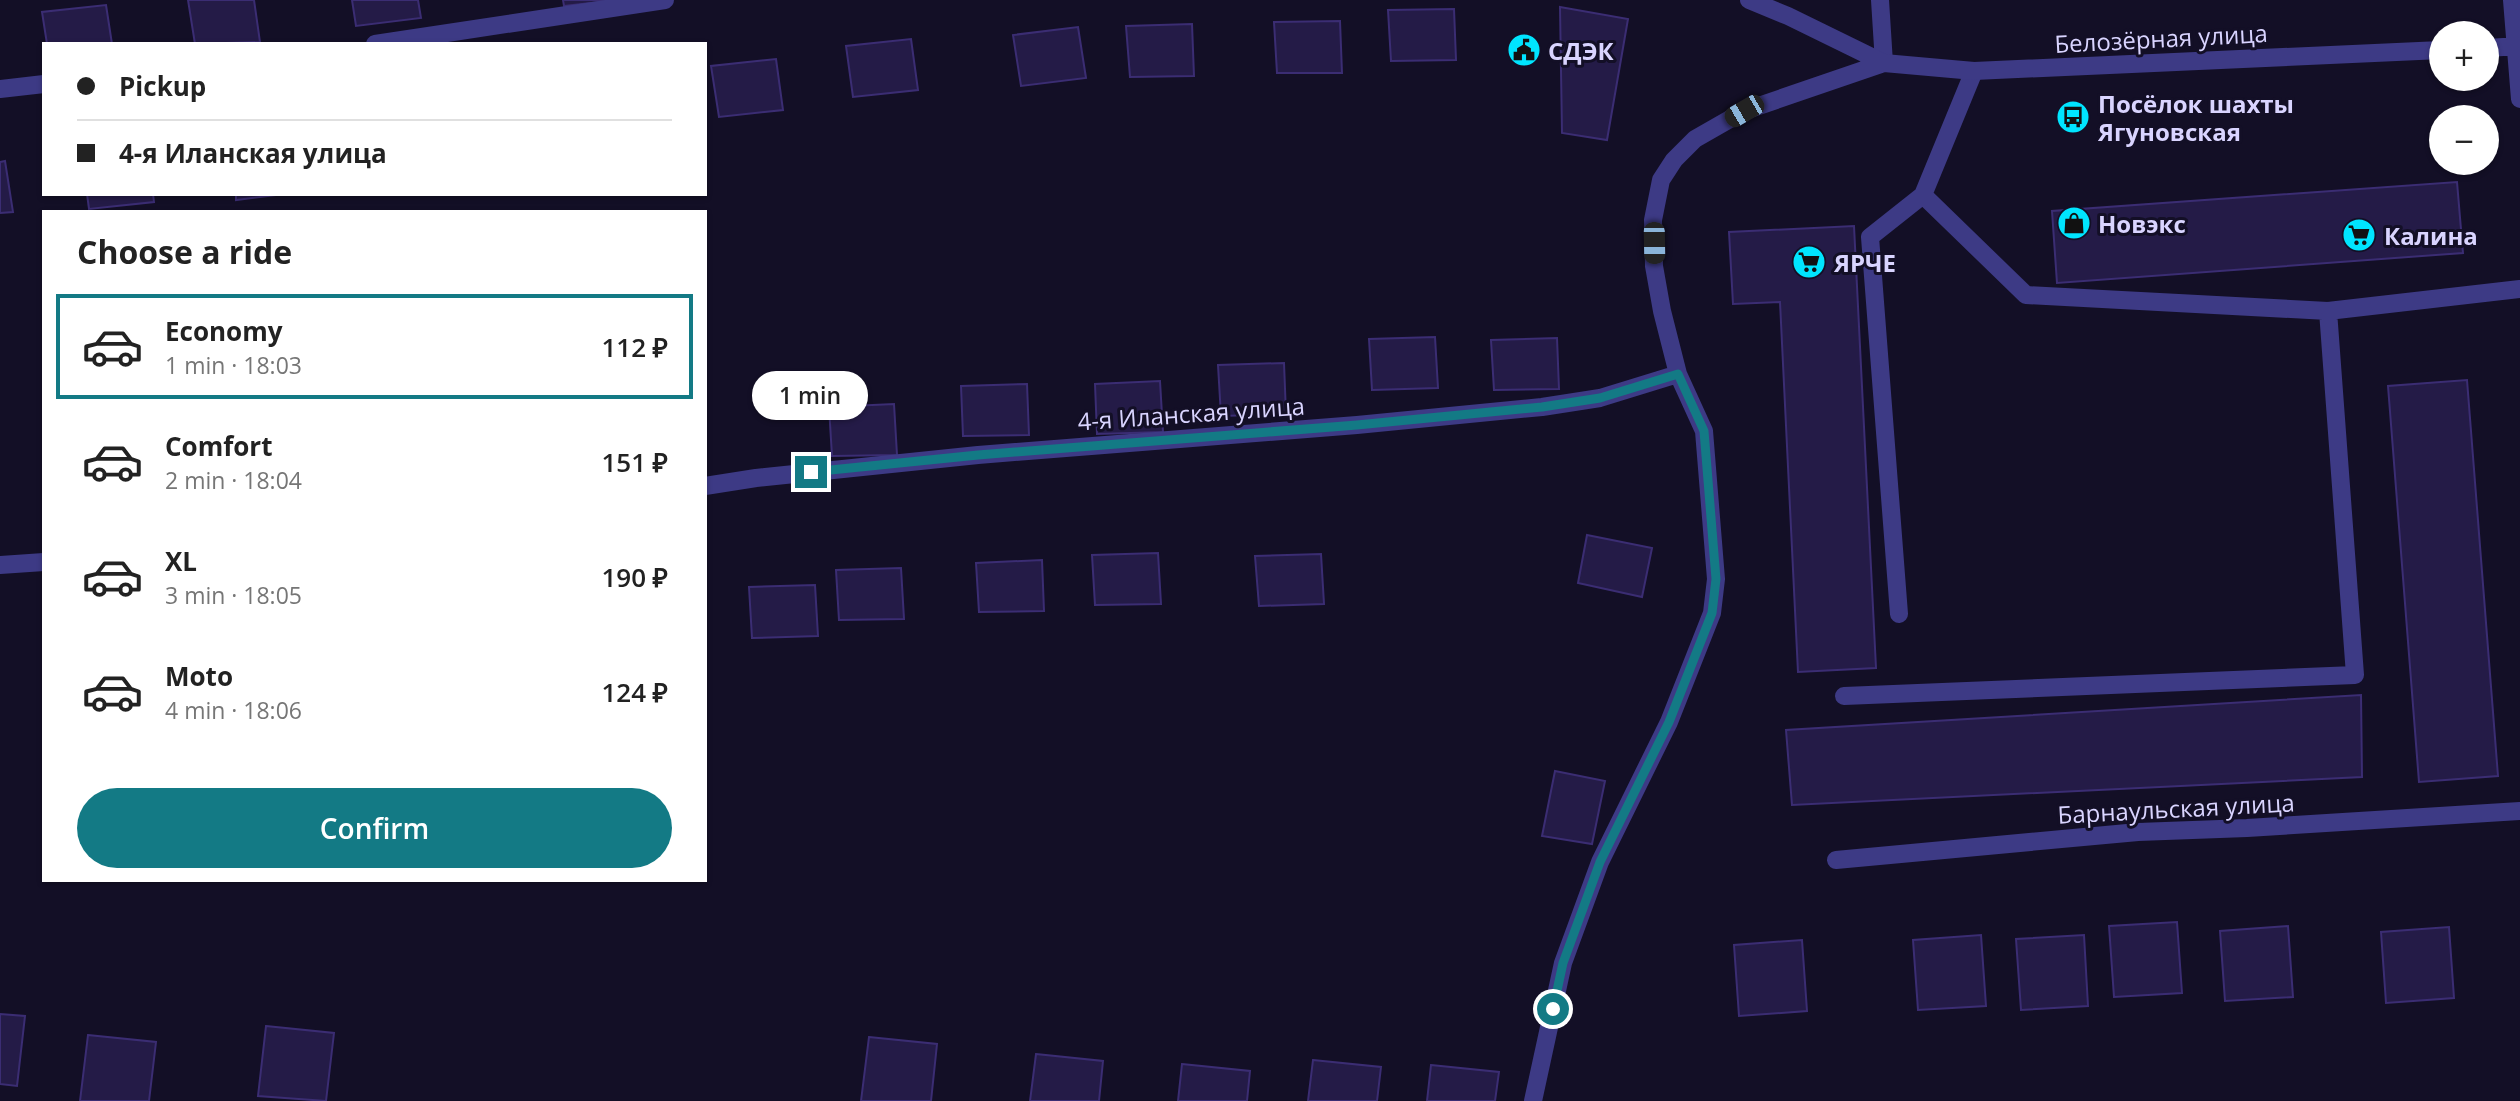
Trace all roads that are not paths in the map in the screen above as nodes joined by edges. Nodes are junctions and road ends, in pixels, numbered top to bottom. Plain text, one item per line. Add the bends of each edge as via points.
1 (665, 0) edge
2 (1749, 0) edge
3 (1881, 0) edge
4 (2512, 0) edge
5 (388, 42) edge
6 (2518, 46) edge
7 (2499, 47) edge
8 (2429, 51) edge
9 (1884, 63) junction
10 (1974, 71) junction
11 (42, 84) edge
12 (0, 89) edge
13 (2520, 99) edge
14 (1923, 194) junction
15 (2520, 289) edge
16 (2328, 311) junction
17 (1678, 374) junction
18 (707, 486) edge
19 (42, 562) edge
20 (0, 565) edge
21 (1899, 614) dead end
22 (1844, 696) dead end
23 (2520, 811) edge
24 (1836, 860) dead end
25 (1533, 1101) edge

1 - 5 street
2 - 9 street
3 - 9 street
4 - 6 street
6 - 7 street
6 - 13 street
8 - 10 street, Белозёрная улица
9 - 10 street, Белозёрная улица
9 - 17 street via 1744,111 1695,139 1674,160 1661,180 1653,220 1654,266
10 - 14 street
11 - 12 street
14 - 16 street via 2026,295
14 - 21 street via 1870,237
15 - 16 street
16 - 22 street via 2355,675
17 - 18 street, 4-я Иланская улица via 1600,398 1542,407 978,455
17 - 25 street via 1704,431 1716,579 1712,613 1669,722 1595,874 1563,963
19 - 20 street
23 - 24 street, Барнаульская улица via 2138,832

